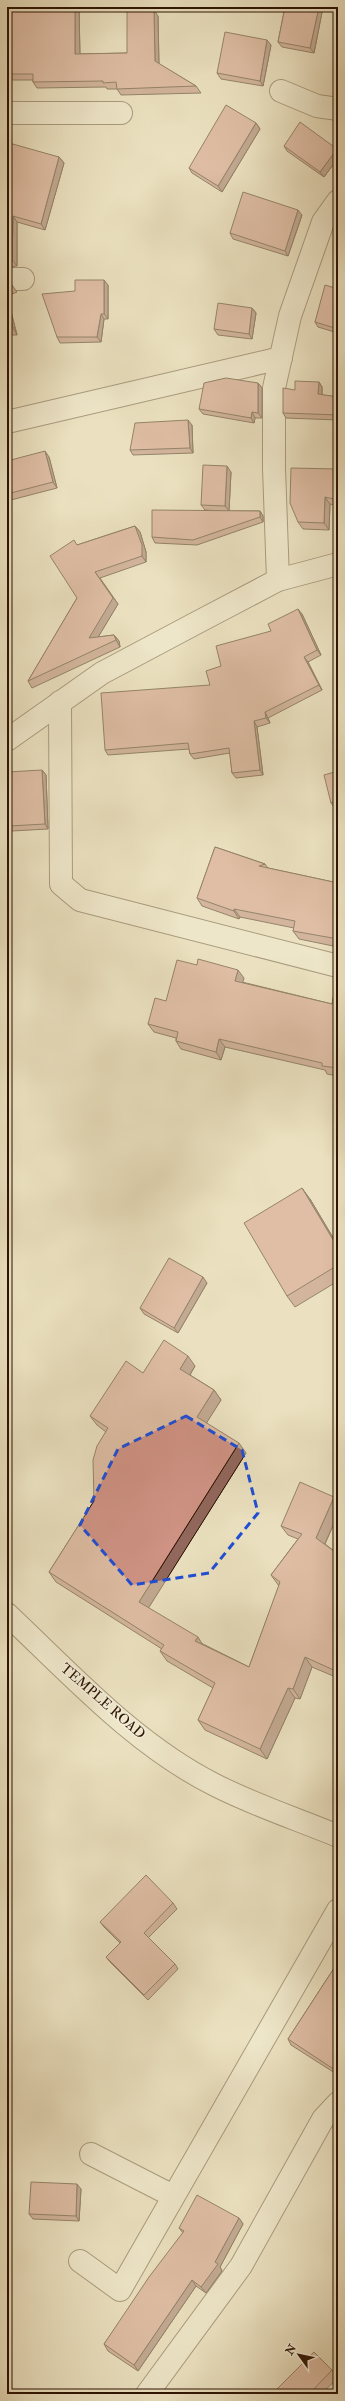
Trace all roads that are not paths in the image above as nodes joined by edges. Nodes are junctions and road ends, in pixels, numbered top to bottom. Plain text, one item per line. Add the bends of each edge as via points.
1 (280, 91) dead end
2 (338, 109) edge
3 (7, 113) edge
4 (122, 113) dead end
5 (338, 201) edge
6 (281, 358) junction
7 (7, 422) edge
8 (338, 564) edge
9 (278, 580) junction
10 (60, 702) junction
11 (7, 740) edge
12 (338, 966) edge
13 (7, 1614) edge
14 (338, 1836) edge
15 (338, 1910) edge
16 (338, 2103) edge
17 (91, 2154) dead end
18 (173, 2196) junction
19 (80, 2261) dead end
20 (147, 2394) edge

1 - 2 street via 317,106
3 - 4 street
5 - 6 street via 323,222 290,316
6 - 7 street
6 - 9 street via 274,388
8 - 9 street
9 - 10 street via 102,673
10 - 11 street
10 - 12 street via 61,884 80,900
13 - 14 street, TEMPLE ROAD via 125,1724 172,1759 215,1785
15 - 18 street
16 - 20 street via 323,2120 241,2266
17 - 18 street
18 - 19 street via 120,2290

